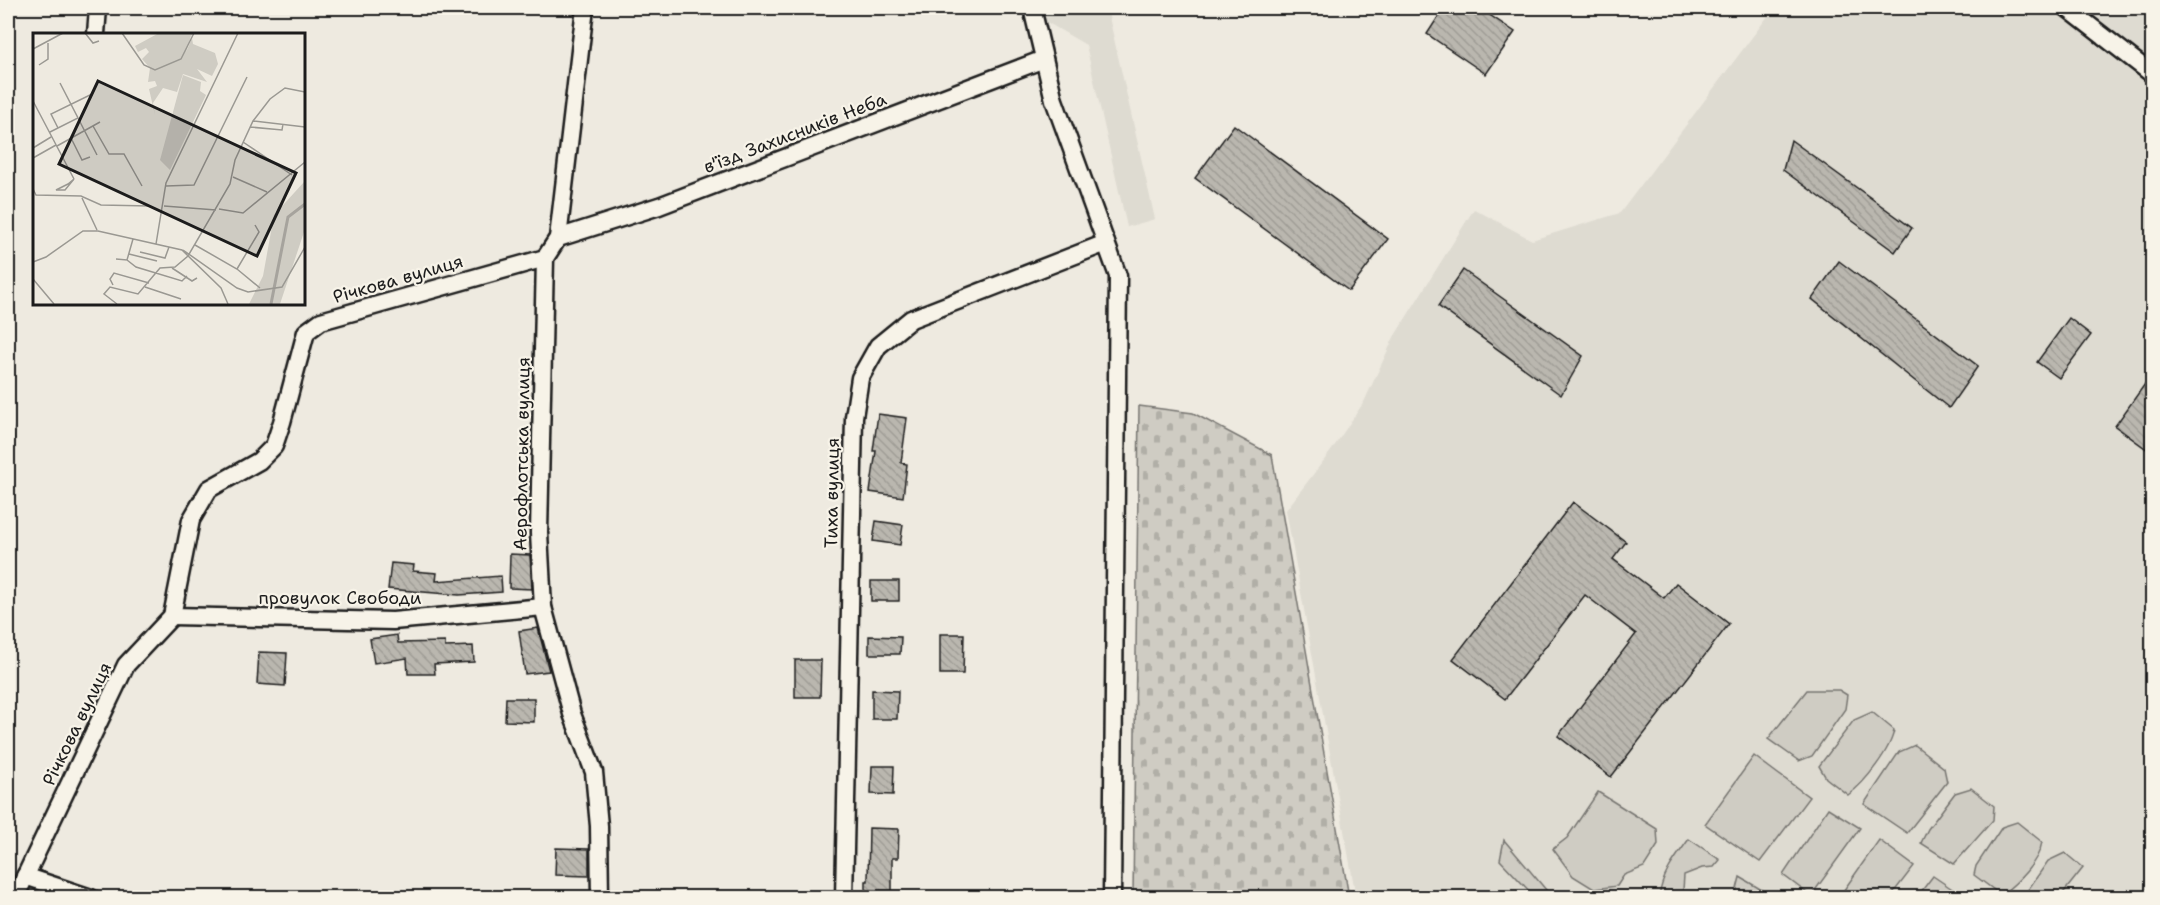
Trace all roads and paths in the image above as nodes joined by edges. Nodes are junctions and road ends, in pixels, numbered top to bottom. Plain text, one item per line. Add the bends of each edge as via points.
1 (98, 8) edge
2 (585, 8) edge
3 (1032, 8) edge
4 (2067, 8) edge
5 (96, 33) edge
6 (1044, 59) junction
7 (2152, 74) edge
8 (558, 237) junction
9 (1106, 243) junction
10 (545, 258) junction
11 (543, 607) junction
12 (172, 616) junction
13 (25, 876) junction
14 (15, 897) edge
15 (91, 897) edge
16 (600, 897) edge
17 (844, 897) edge
18 (1112, 897) edge

1 - 5 street
2 - 8 street
3 - 6 street
4 - 7 street
6 - 8 street, в'їзд Захисників Неба via 659,206
6 - 9 street via 1054,100
8 - 10 street
9 - 17 street, Тиха вулиця via 911,319 878,346 860,378 854,417
9 - 18 street via 1118,276
10 - 11 street, Аерофлотська вулиця via 539,533
10 - 12 street, Річкова вулиця via 321,321 306,332 274,446 259,461 209,489 191,520
11 - 12 street, провулок Свободи via 393,621
11 - 16 street, Аерофлотська вулиця via 572,714 594,772
12 - 13 street, Річкова вулиця via 126,665
13 - 14 street, Річкова вулиця
13 - 15 street

